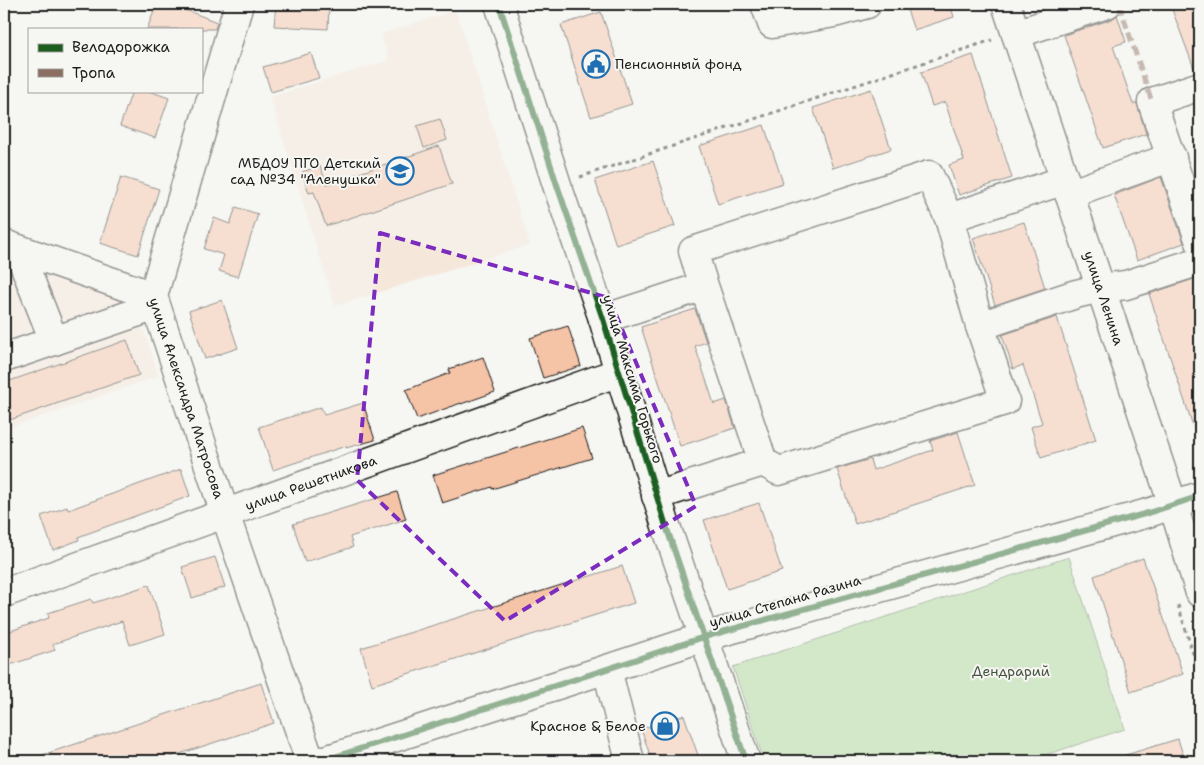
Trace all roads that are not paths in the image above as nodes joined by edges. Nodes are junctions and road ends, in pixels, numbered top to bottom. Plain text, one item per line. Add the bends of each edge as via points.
1 (238, 4) edge
2 (499, 4) edge
3 (766, 4) edge
4 (867, 4) edge
5 (1006, 4) edge
6 (1107, 4) edge
7 (1004, 37) junction
8 (1200, 86) edge
9 (1172, 157) junction
10 (1067, 187) junction
11 (949, 218) junction
12 (1200, 242) edge
13 (11, 246) edge
14 (1200, 261) edge
15 (704, 286) junction
16 (1100, 288) junction
17 (154, 301) junction
18 (603, 320) junction
19 (980, 326) junction
20 (54, 341) junction
21 (4, 358) edge
22 (619, 372) junction
23 (763, 462) junction
24 (656, 496) junction
25 (1200, 496) edge
26 (1173, 505) junction
27 (225, 514) junction
28 (4, 593) edge
29 (1200, 593) edge
30 (704, 637) junction
31 (607, 669) junction
32 (629, 760) edge
33 (310, 761) edge
34 (322, 761) edge
35 (746, 761) edge

1 - 17 street, улица Александра Матросова
2 - 18 street, улица Максима Горького
3 - 4 street via 772,24 834,14
5 - 7 street, улица Ленина
6 - 7 street
7 - 10 street, улица Ленина
8 - 9 street via 1152,102
9 - 10 street
9 - 12 street
10 - 11 street
10 - 16 street, улица Ленина
11 - 15 street via 929,175 693,251
11 - 19 street
13 - 17 street
13 - 20 street
14 - 16 street via 1126,285
15 - 18 street
15 - 23 street
16 - 19 street
16 - 26 street, улица Ленина
17 - 20 street
17 - 27 street, улица Александра Матросова
18 - 22 street, улица Максима Горького
19 - 23 street via 1005,401 779,471
20 - 21 street
22 - 24 street, улица Максима Горького
22 - 27 street, улица Решетникова
23 - 24 street
24 - 30 street, улица Максима Горького
25 - 26 street, улица Степана Разина
26 - 29 street, улица Ленина
26 - 30 street, улица Степана Разина
27 - 28 street, улица Решетникова
27 - 33 street, улица Александра Матросова
30 - 31 street, улица Степана Разина
30 - 35 street, улица Максима Горького
31 - 32 street
31 - 34 street, улица Степана Разина

